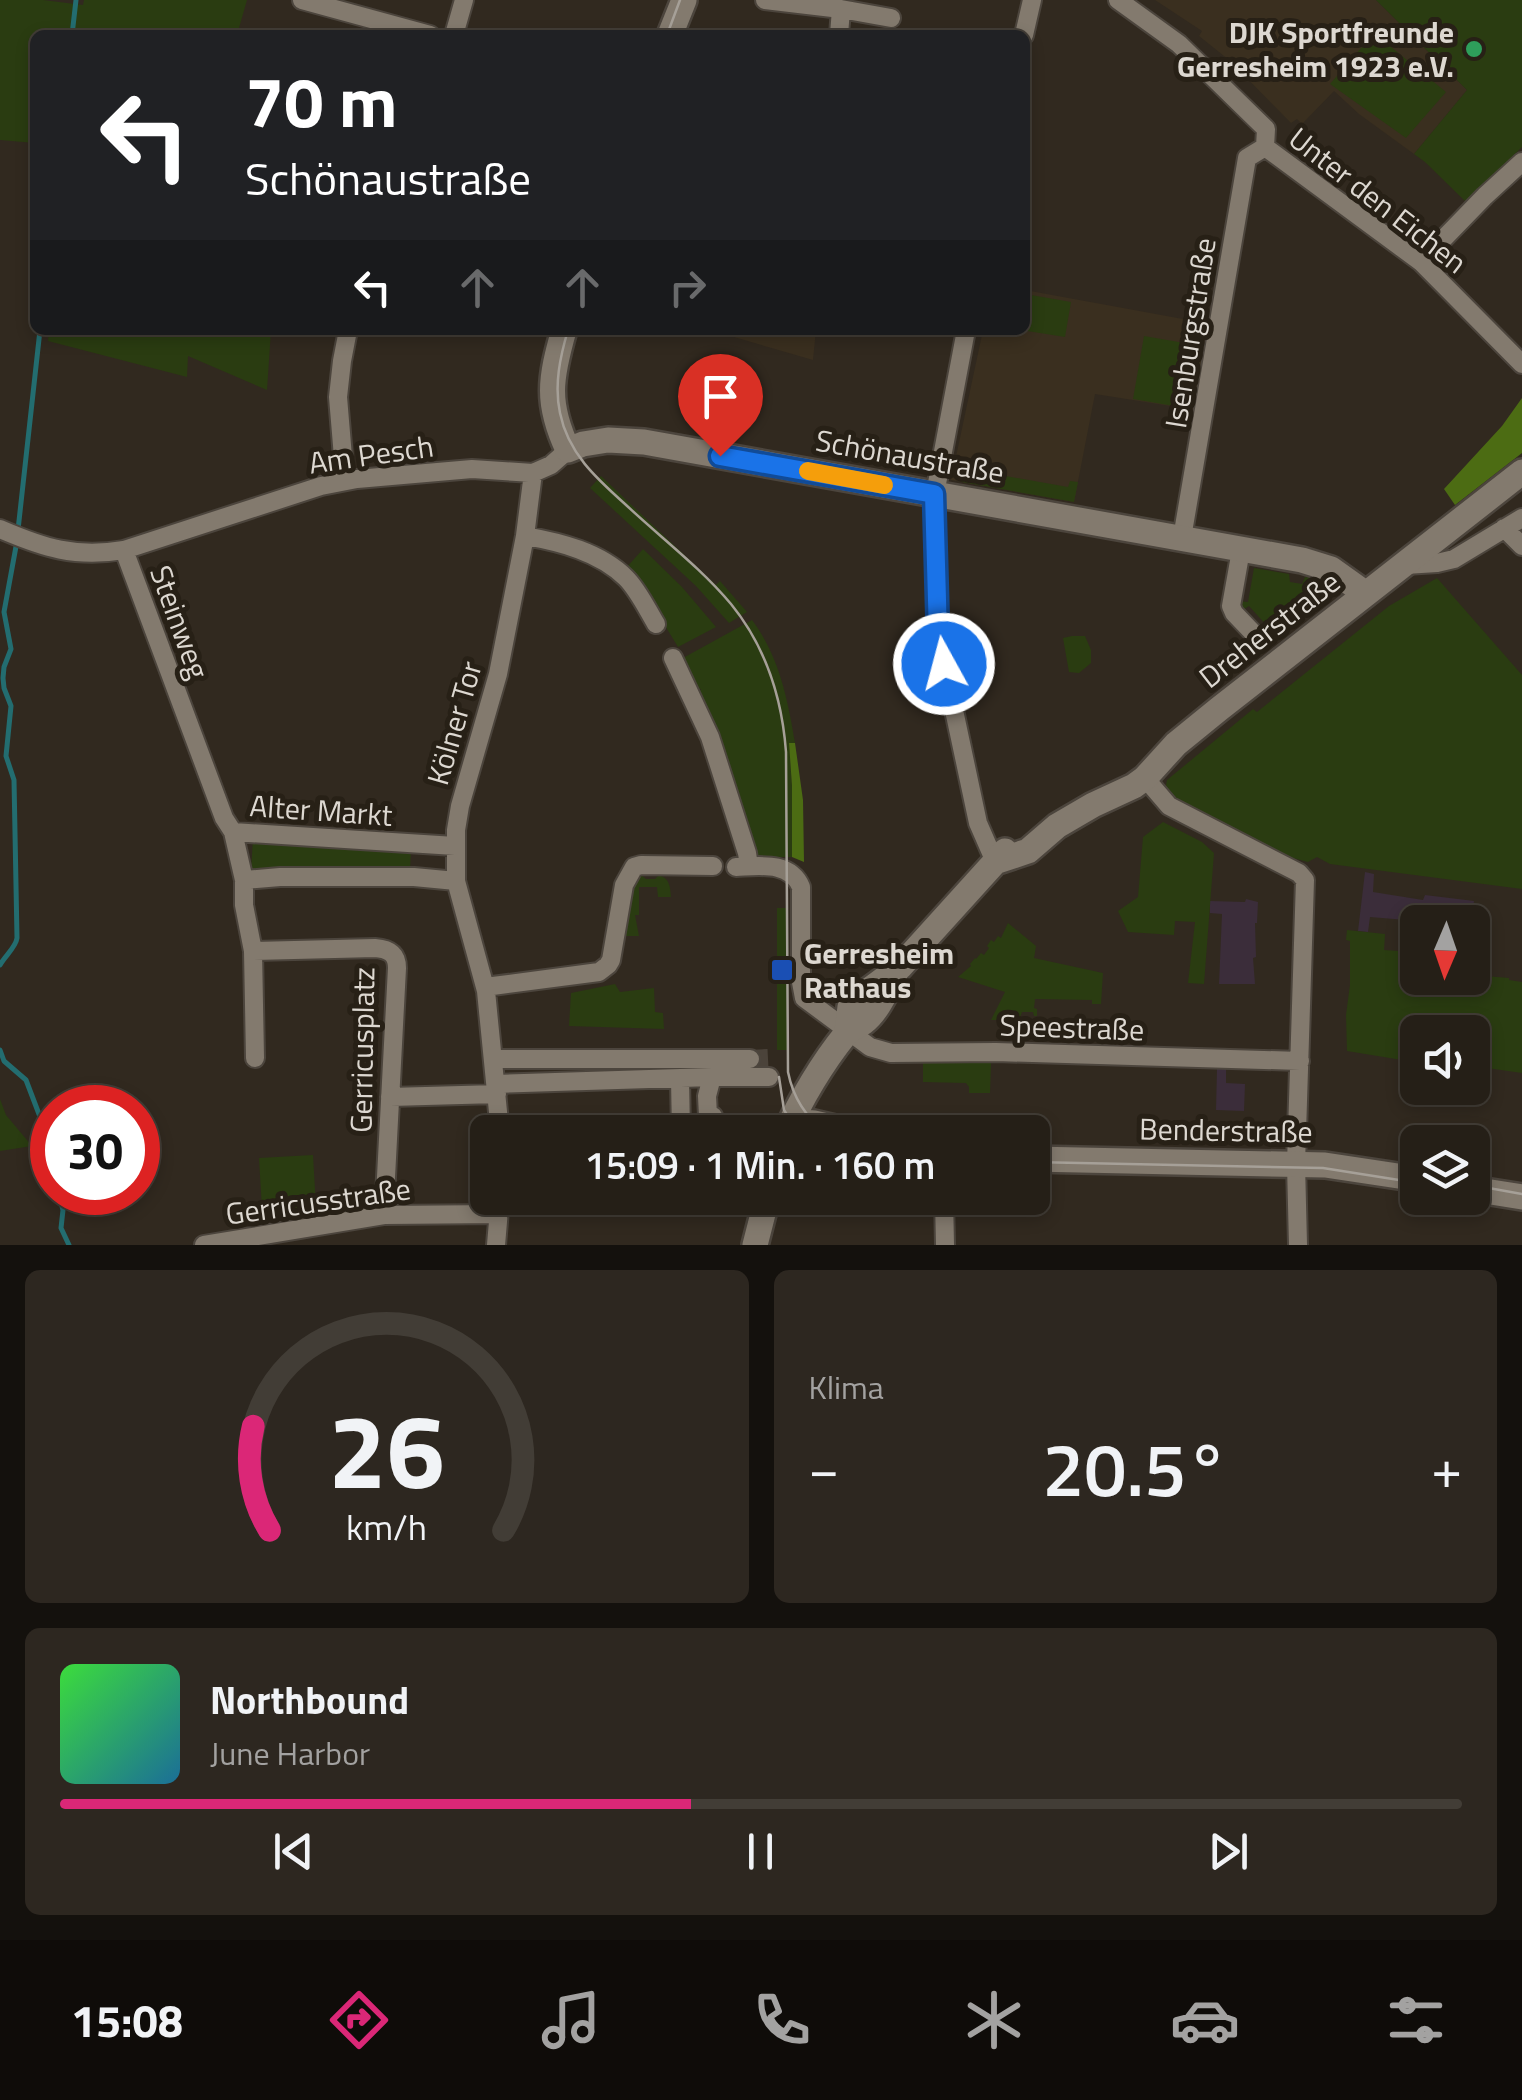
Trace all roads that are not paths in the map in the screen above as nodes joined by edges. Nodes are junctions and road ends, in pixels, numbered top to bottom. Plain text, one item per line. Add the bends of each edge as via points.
1 (302, 0) edge
2 (464, 0) edge
3 (684, 0) edge
4 (765, 0) edge
5 (1032, 0) edge
6 (1118, 0) edge
7 (840, 9) junction
8 (891, 18) dead end
9 (412, 30) edge
10 (455, 30) edge
11 (672, 30) edge
12 (839, 30) edge
13 (1025, 30) edge
14 (1265, 147) junction
15 (1522, 162) edge
16 (1421, 262) junction
17 (347, 335) edge
18 (563, 335) edge
19 (965, 335) edge
20 (1522, 364) edge
21 (568, 450) junction
22 (1522, 472) edge
23 (533, 473) junction
24 (346, 480) junction
25 (934, 494) junction
26 (1522, 518) edge
27 (1504, 528) junction
28 (2, 529) edge
29 (525, 536) junction
30 (1182, 538) junction
31 (1432, 542) junction
32 (1522, 546) edge
33 (124, 550) junction
34 (1241, 550) junction
35 (1466, 550) junction
36 (1403, 565) junction
37 (1366, 594) junction
38 (656, 624) dead end
39 (1257, 637) dead end
40 (673, 658) dead end
41 (1176, 744) junction
42 (1145, 778) junction
43 (1094, 805) junction
44 (232, 832) junction
45 (456, 846) junction
46 (994, 862) junction
47 (713, 866) dead end
48 (244, 880) junction
49 (456, 881) junction
50 (252, 951) junction
51 (485, 987) junction
52 (847, 1031) junction
53 (519, 1056) junction
54 (255, 1058) dead end
55 (750, 1058) tunnel mouth
56 (493, 1059) junction
57 (1300, 1062) junction
58 (591, 1065) junction
59 (544, 1066) junction
60 (712, 1077) junction
61 (769, 1077) dead end
62 (680, 1079) junction
63 (519, 1083) junction
64 (813, 1084) junction
65 (497, 1089) junction
66 (390, 1097) junction
67 (714, 1111) edge
68 (499, 1115) edge
69 (681, 1115) edge
70 (796, 1115) edge
71 (830, 1115) edge
72 (1050, 1159) edge
73 (1296, 1164) junction
74 (1400, 1176) edge
75 (1490, 1192) edge
76 (1522, 1197) edge
77 (470, 1208) edge
78 (384, 1215) junction
79 (499, 1215) edge
80 (763, 1215) edge
81 (944, 1215) edge
82 (204, 1245) edge
83 (496, 1245) edge
84 (755, 1245) edge
85 (944, 1245) edge
86 (1298, 1245) edge

1 - 9 street
2 - 10 street
3 - 11 street
4 - 7 street
5 - 13 street
6 - 14 street, Unter den Eichen via 1179,44 1266,129
7 - 8 street
7 - 12 street
14 - 16 street, Unter den Eichen
14 - 30 street, Isenburgstraße via 1247,158
15 - 16 street
16 - 20 street, Unter den Eichen
17 - 24 street via 338,397
18 - 21 street via 552,392
19 - 25 street
21 - 23 street
21 - 25 street, Schönaustraße via 628,440
22 - 31 street, Dreherstraße
23 - 24 street, Am Pesch via 472,469
23 - 29 street, Kölner Tor
24 - 33 street, Am Pesch
25 - 30 street, Schönaustraße
25 - 46 street via 938,635 978,824
26 - 27 street
27 - 32 street
27 - 35 street
28 - 33 street, Steinweg via 55,550
29 - 38 street via 612,566
29 - 45 street, Kölner Tor
30 - 34 street, Schönaustraße
31 - 35 street via 1441,550
31 - 36 street, Dreherstraße
33 - 44 street, Steinweg
34 - 37 street, Schönaustraße via 1320,565
34 - 39 street via 1232,606
35 - 36 street via 1446,562
36 - 37 street, Dreherstraße
37 - 41 street, Dreherstraße
40 - 52 street, Speestraße via 710,737 747,853 742,866 778,867 800,882 804,998
41 - 42 street, Dreherstraße
41 - 43 street, Dreherstraße
42 - 43 street, Dreherstraße
42 - 57 street via 1168,806 1304,880
43 - 46 street, Dreherstraße via 1028,851
44 - 45 street, Alter Markt
44 - 48 street, Alter Markt
45 - 49 street, Kölner Tor
46 - 52 street, Dreherstraße via 900,966 876,1009
47 - 51 street via 634,867 624,885 611,960 599,972
48 - 49 street, Alter Markt
48 - 50 street, Alter Markt
49 - 51 street, Kölner Tor
50 - 54 street
50 - 66 street, Gerricusplatz via 375,948 394,954
51 - 56 street, Kölner Tor
52 - 57 street, Speestraße via 892,1053
52 - 64 street, Dreherstraße
53 - 56 street
53 - 59 street
53 - 63 street
55 - 58 street via 621,1054
56 - 65 street, Kölner Tor
57 - 73 street
58 - 59 street
58 - 62 street
59 - 63 street
60 - 61 street
60 - 62 street
60 - 67 street
62 - 69 street
63 - 65 street
64 - 70 street, Dreherstraße
64 - 71 street
65 - 66 street
65 - 68 street, Kölner Tor
66 - 78 street, Gerricusplatz
72 - 73 street, Benderstraße
73 - 74 street, Benderstraße
73 - 86 street
75 - 76 street
77 - 78 street, Gerricusstraße
78 - 82 street, Gerricusstraße
79 - 83 street
80 - 84 street
81 - 85 street

